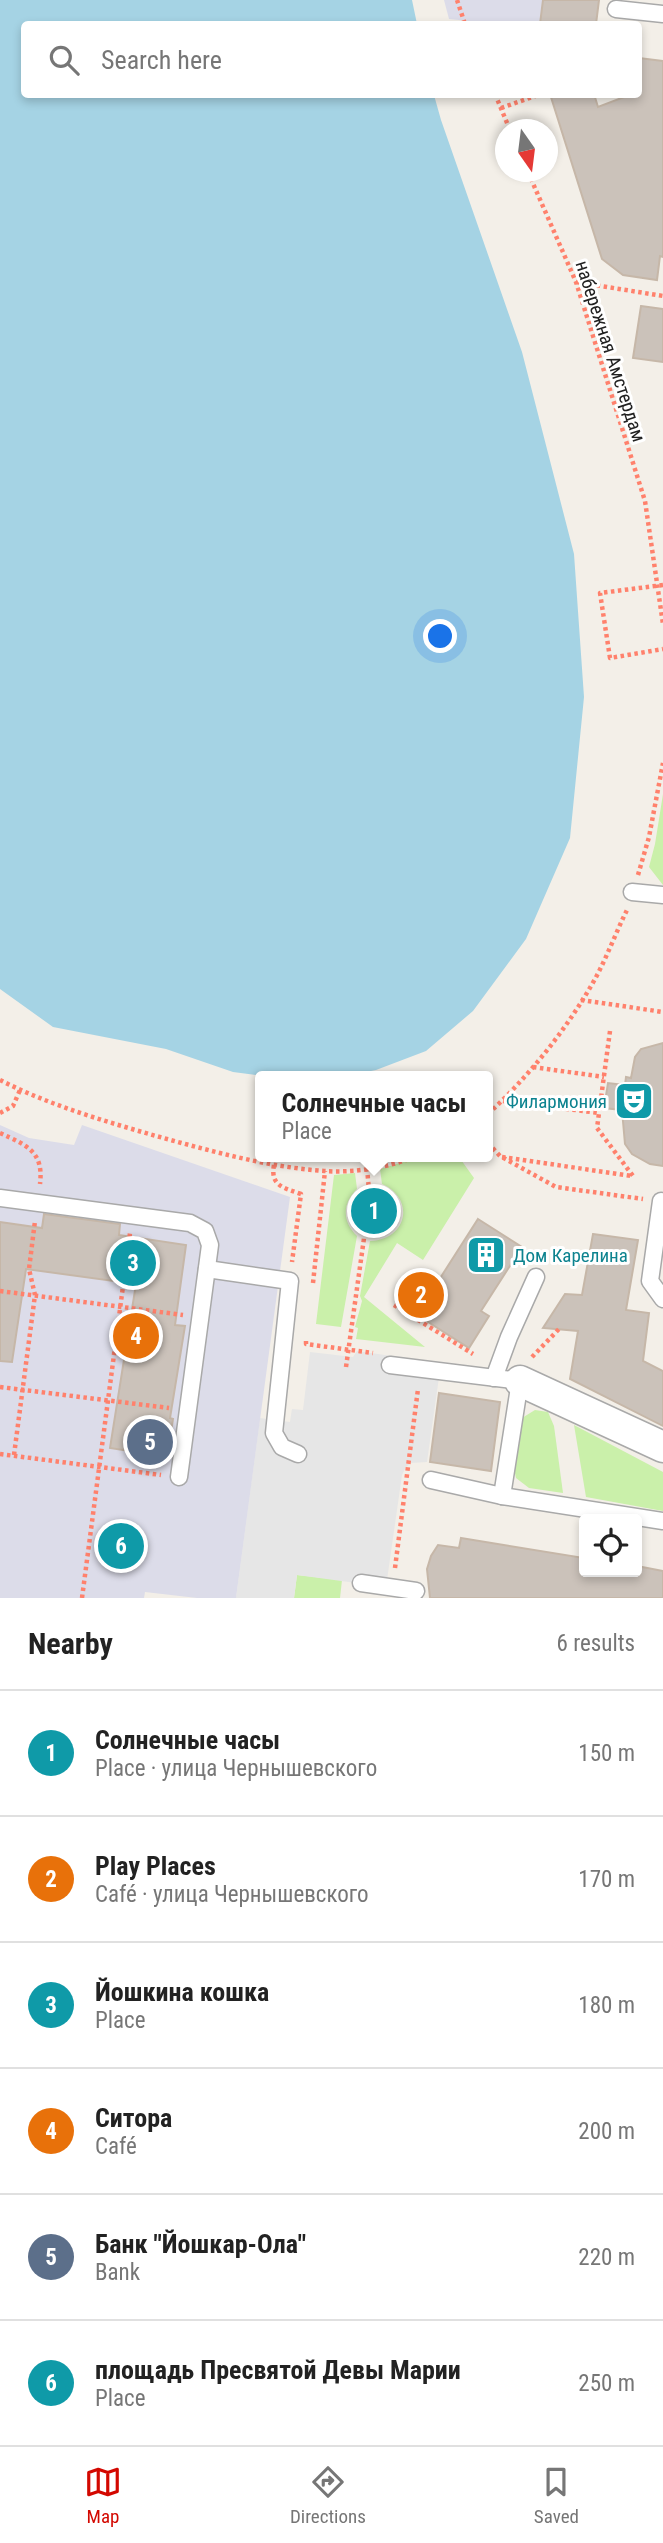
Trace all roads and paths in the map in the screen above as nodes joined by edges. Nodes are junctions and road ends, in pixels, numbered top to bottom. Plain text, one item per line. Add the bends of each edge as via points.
1 (457, 0) edge
2 (616, 9) dead end
3 (663, 14) edge
4 (464, 21) edge
5 (497, 98) edge
6 (530, 98) edge
7 (501, 108) junction
8 (506, 119) edge
9 (532, 182) edge
10 (576, 282) junction
11 (663, 296) edge
12 (660, 585) edge
13 (663, 624) edge
14 (663, 649) edge
15 (663, 763) edge
16 (632, 891) junction
17 (663, 895) edge
18 (581, 1000) junction
19 (663, 1012) edge
20 (610, 1031) dead end
21 (533, 1067) junction
22 (604, 1077) junction
23 (0, 1080) edge
24 (20, 1090) junction
25 (502, 1101) junction
26 (493, 1109) edge
27 (0, 1113) edge
28 (599, 1113) junction
29 (0, 1133) edge
30 (493, 1148) edge
31 (500, 1156) junction
32 (255, 1161) edge
33 (260, 1162) edge
34 (393, 1162) edge
35 (274, 1165) junction
36 (367, 1168) junction
37 (326, 1171) junction
38 (369, 1190) junction
39 (0, 1198) edge
40 (662, 1202) edge
41 (38, 1203) junction
42 (133, 1215) junction
43 (365, 1231) junction
44 (207, 1269) junction
45 (536, 1277) dead end
46 (290, 1281) junction
47 (0, 1291) edge
48 (312, 1291) dead end
49 (35, 1295) junction
50 (663, 1299) edge
51 (394, 1305) dead end
52 (120, 1307) junction
53 (201, 1317) junction
54 (559, 1329) dead end
55 (307, 1331) dead end
56 (306, 1344) dead end
57 (390, 1365) dead end
58 (346, 1367) dead end
59 (421, 1369) junction
60 (510, 1373) junction
61 (0, 1387) edge
62 (23, 1390) junction
63 (108, 1401) junction
64 (188, 1410) junction
65 (663, 1447) edge
66 (0, 1454) edge
67 (298, 1454) dead end
68 (14, 1455) junction
69 (99, 1467) junction
70 (179, 1477) joint
71 (432, 1480) dead end
72 (502, 1496) junction
73 (663, 1521) edge
74 (360, 1583) dead end
75 (392, 1587) junction
76 (416, 1591) dead end
77 (82, 1598) edge

1 - 4 path
2 - 3 lane
5 - 7 path
6 - 7 path
7 - 8 path
9 - 10 path, набережная Амстердам
10 - 11 path
10 - 12 path, набережная Амстердам via 645,501
12 - 13 path, набережная Амстердам
12 - 14 path via 600,593 610,658
15 - 16 path via 649,836
16 - 17 lane
16 - 18 path
18 - 19 path
18 - 21 path
20 - 22 path
21 - 22 path
21 - 25 path
22 - 28 path
23 - 24 path
24 - 27 path via 13,1106
24 - 32 path via 107,1122
25 - 26 path
25 - 28 path
28 - 31 path via 597,1128 633,1176
29 - 41 path via 26,1145 37,1158 41,1173
30 - 31 path
31 - 40 path via 556,1187
33 - 35 path
34 - 36 path
35 - 37 path
35 - 46 path via 275,1181 300,1194
36 - 37 path
36 - 38 path
37 - 48 path
38 - 43 path via 352,1207 356,1224
38 - 43 path via 378,1190 392,1200 395,1216 386,1230
39 - 41 lane
40 - 50 lane via 650,1280
41 - 42 lane
41 - 49 path via 29,1269
42 - 44 lane via 198,1225 210,1245
42 - 52 path
43 - 58 path
44 - 46 lane
44 - 53 lane
45 - 60 lane
46 - 67 lane via 274,1433 282,1447
47 - 49 path
49 - 52 path
49 - 62 path
51 - 60 path
52 - 53 path
52 - 63 path
53 - 64 lane
54 - 60 path
55 - 56 path
57 - 59 lane
59 - 60 lane
59 - 75 path
60 - 65 street
60 - 72 lane
61 - 62 path
62 - 63 path
62 - 68 path
63 - 64 path
63 - 69 path
64 - 70 lane
66 - 68 path
68 - 69 path
69 - 70 path
69 - 77 path
71 - 72 lane
72 - 73 lane
74 - 75 lane
75 - 76 lane

